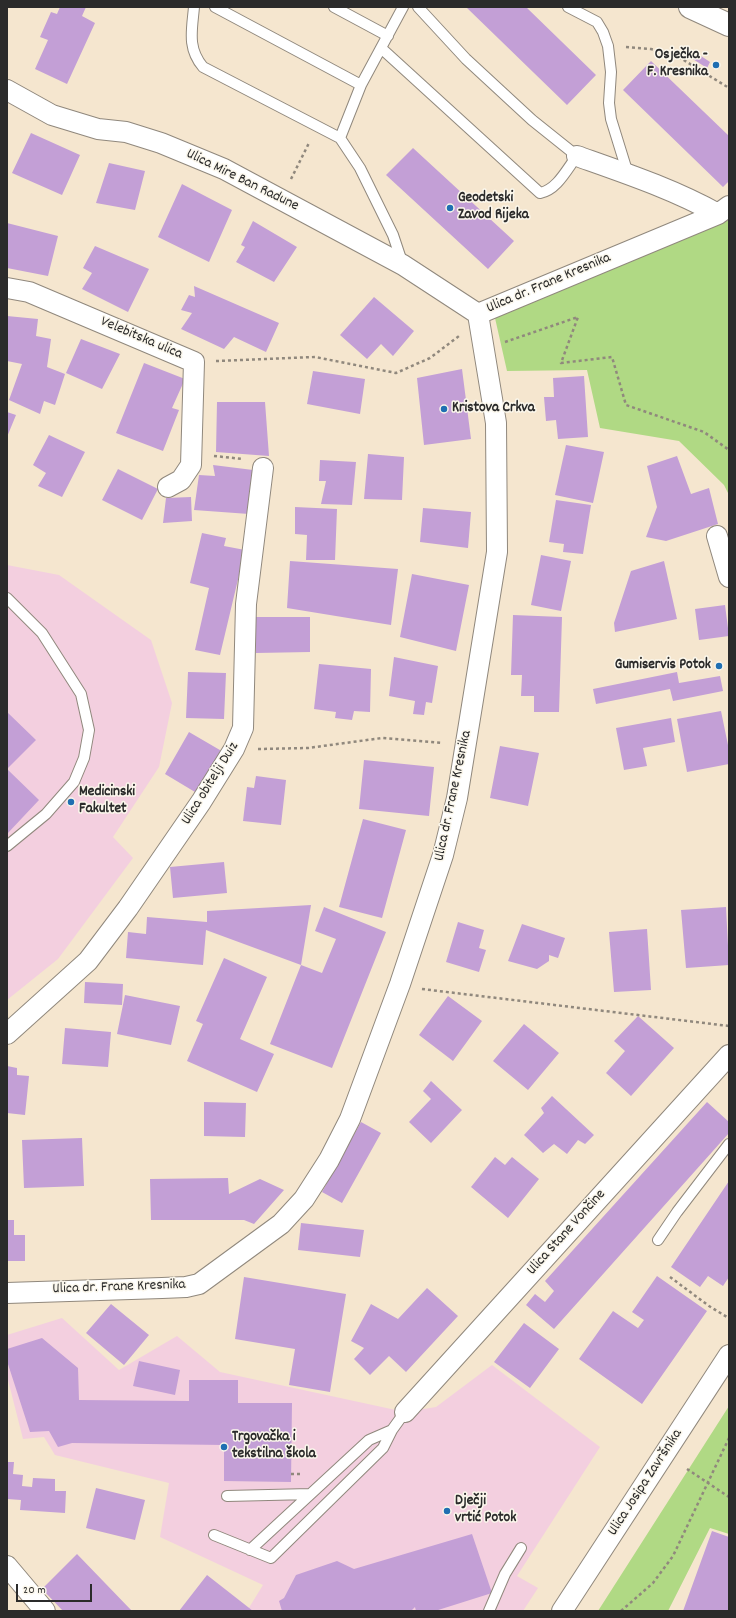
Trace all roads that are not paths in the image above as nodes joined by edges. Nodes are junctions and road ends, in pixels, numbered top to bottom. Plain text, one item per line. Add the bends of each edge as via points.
1 (194, 7) edge
2 (215, 7) edge
3 (334, 7) edge
4 (403, 7) edge
5 (418, 7) edge
6 (568, 7) edge
7 (690, 7) edge
8 (729, 25) edge
9 (388, 36) junction
10 (381, 48) junction
11 (361, 85) junction
12 (7, 90) edge
13 (340, 138) junction
14 (577, 156) junction
15 (628, 174) junction
16 (724, 210) edge
17 (403, 265) junction
18 (7, 288) edge
19 (478, 314) junction
20 (255, 464) road end
21 (168, 487) dead end
22 (717, 536) dead end
23 (729, 577) edge
24 (7, 598) edge
25 (7, 846) edge
26 (7, 1034) edge
27 (729, 1054) edge
28 (729, 1144) edge
29 (658, 1240) dead end
30 (7, 1292) edge
31 (729, 1355) edge
32 (405, 1412) joint
33 (392, 1430) junction
34 (310, 1494) junction
35 (227, 1496) dead end
36 (214, 1536) dead end
37 (521, 1548) dead end
38 (250, 1550) junction
39 (7, 1566) edge
40 (44, 1611) edge
41 (489, 1611) edge
42 (562, 1611) edge

1 - 13 lane via 191,46 195,58 203,67
2 - 11 lane
3 - 9 lane
4 - 9 lane
5 - 14 lane via 466,59 532,120
6 - 15 lane via 597,22 603,32 608,46 611,72 611,119
7 - 8 main road
9 - 10 lane
10 - 11 lane
10 - 14 lane via 540,193 548,192
11 - 13 lane
12 - 17 street, Ulica Mire Ban Radune via 52,115 98,129 140,136 224,169
13 - 17 lane via 367,181 393,235
14 - 15 street
15 - 16 street
16 - 19 street, Ulica dr. Frane Kresnika
17 - 19 street, Ulica Mire Ban Radune
18 - 21 street, Velebitska ulica via 29,292 194,362 191,465 181,480
19 - 30 street, Ulica dr. Frane Kresnika via 496,423 496,560 457,798 443,855 400,984 350,1119 329,1160 304,1199 281,1224 199,1284 162,1288
20 - 26 street, Ulica obitelji Duiz via 246,604 243,728 201,802 128,908 88,960
22 - 23 street
24 - 25 lane via 42,633 80,694 89,730 84,758 74,782 46,814
27 - 32 street, Ulica Stane Vončine
28 - 29 lane
31 - 42 street, Ulica Josipa Završnika
32 - 33 lane
33 - 34 lane via 369,1440
33 - 38 lane via 383,1448 271,1558
34 - 35 lane
34 - 38 lane
36 - 38 lane
37 - 41 lane via 505,1574
39 - 40 street

